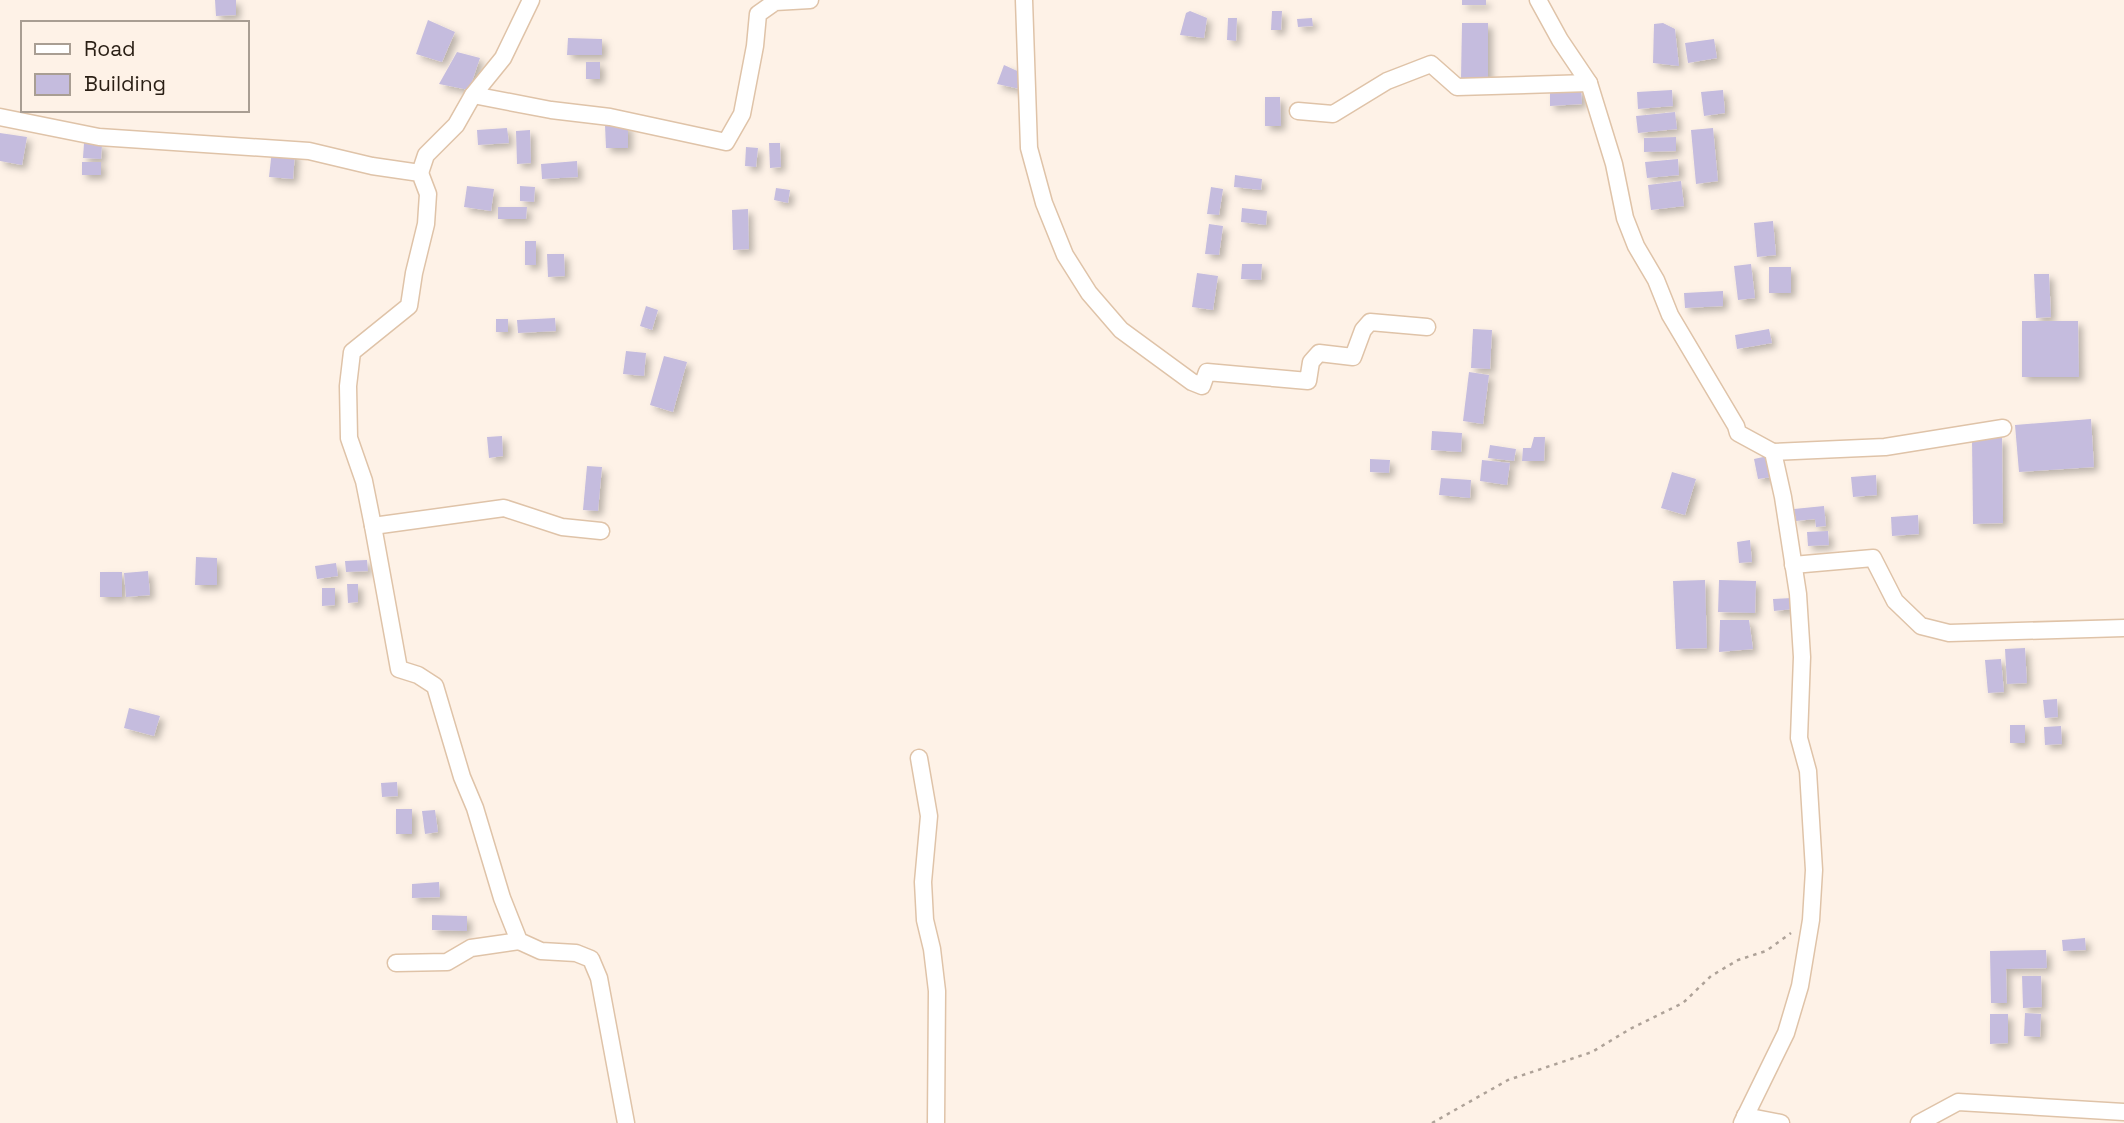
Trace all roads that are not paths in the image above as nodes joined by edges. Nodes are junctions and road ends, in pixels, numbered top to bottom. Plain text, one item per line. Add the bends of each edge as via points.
1 (530, 0) edge
2 (810, 0) edge
3 (1024, 0) edge
4 (1538, 0) edge
5 (1589, 83) junction
6 (473, 96) junction
7 (1298, 111) dead end
8 (0, 117) edge
9 (420, 173) junction
10 (1427, 327) dead end
11 (2003, 428) dead end
12 (1773, 453) junction
13 (373, 526) junction
14 (601, 531) dead end
15 (1793, 565) junction
16 (2124, 628) edge
17 (919, 758) dead end
18 (519, 942) junction
19 (396, 963) dead end
20 (2124, 1112) edge
21 (1744, 1119) edge
22 (626, 1123) edge
23 (936, 1123) edge
24 (1781, 1123) edge
25 (1919, 1123) edge

1 - 6 street via 503,58
2 - 6 street via 775,2 758,14 742,114 726,142 610,117
3 - 10 street via 1029,148 1044,203 1065,255 1089,293 1121,330 1202,386 1207,372 1308,381 1311,362 1319,353 1353,357 1370,322
4 - 5 street
5 - 7 street via 1457,87 1431,64 1387,81 1333,114
5 - 12 street via 1625,218 1670,315 1738,433
6 - 9 street via 456,125 426,155
8 - 9 street via 99,137 309,151
9 - 13 street via 429,194 410,306 352,352 349,438
11 - 12 street via 1885,447
12 - 15 street
13 - 14 street via 504,508 562,527
13 - 18 street via 399,669 435,686
15 - 16 street via 1873,558 1895,601 1921,626 1949,633
15 - 21 street via 1802,657 1799,738 1808,771 1813,846 1811,920 1800,986 1786,1033
17 - 23 street via 929,816 923,882 937,991
18 - 19 street via 471,947 447,962
18 - 22 street via 541,951 576,953 591,959 599,978
20 - 25 street via 1958,1102
21 - 24 street

